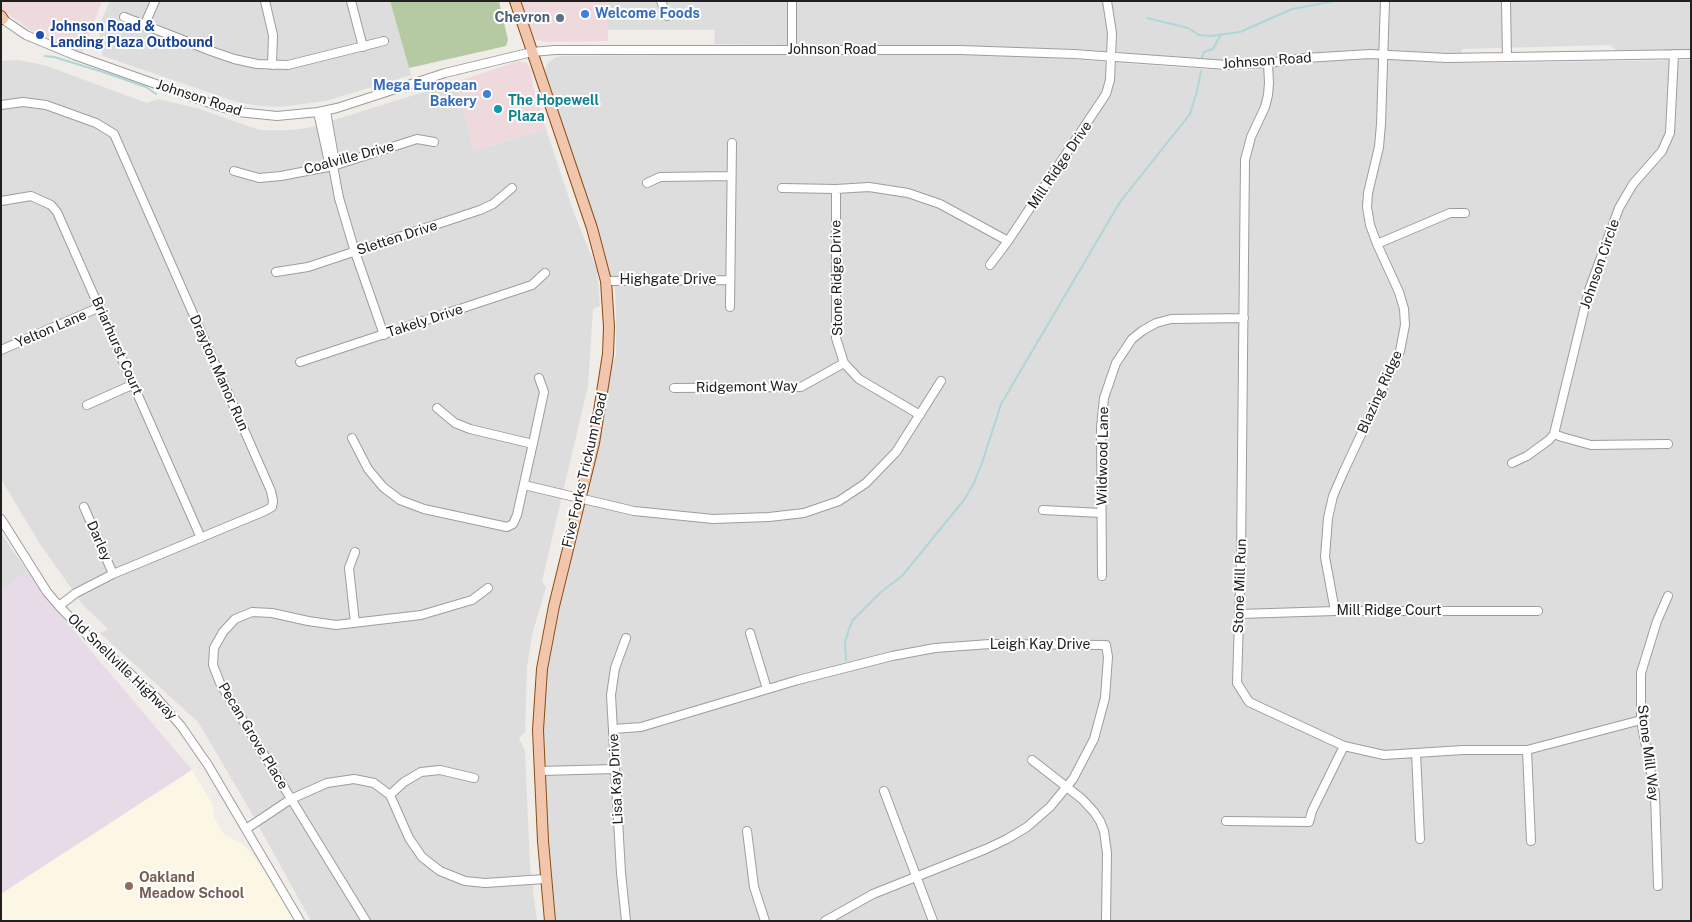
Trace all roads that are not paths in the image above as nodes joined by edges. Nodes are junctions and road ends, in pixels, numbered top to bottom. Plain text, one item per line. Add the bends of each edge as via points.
1 (155, 1) edge
2 (265, 1) edge
3 (351, 1) edge
4 (515, 1) edge
5 (661, 1) edge
6 (792, 1) edge
7 (1107, 1) edge
8 (1385, 1) edge
9 (1506, 1) edge
10 (667, 16) dead end
11 (2, 17) edge
12 (124, 17) dead end
13 (144, 26) junction
14 (384, 41) dead end
15 (363, 47) junction
16 (792, 50) junction
17 (532, 52) junction
18 (1384, 54) junction
19 (1674, 54) junction
20 (1691, 54) edge
21 (1111, 57) junction
22 (1507, 57) junction
23 (1268, 63) junction
24 (272, 65) junction
25 (1, 105) edge
26 (322, 112) junction
27 (434, 142) dead end
28 (732, 143) dead end
29 (333, 166) junction
30 (234, 171) dead end
31 (731, 176) junction
32 (647, 183) dead end
33 (512, 188) dead end
34 (782, 188) dead end
35 (836, 189) junction
36 (1, 201) edge
37 (1465, 213) dead end
38 (1008, 241) junction
39 (1377, 244) junction
40 (355, 252) junction
41 (990, 265) dead end
42 (276, 272) dead end
43 (545, 273) dead end
44 (730, 280) junction
45 (606, 281) junction
46 (730, 306) dead end
47 (100, 308) junction
48 (1244, 318) junction
49 (384, 334) junction
50 (1, 350) edge
51 (300, 362) dead end
52 (844, 363) junction
53 (539, 378) dead end
54 (942, 381) dead end
55 (134, 384) junction
56 (674, 388) dead end
57 (87, 405) dead end
58 (437, 408) dead end
59 (920, 415) junction
60 (1554, 434) junction
61 (352, 438) dead end
62 (533, 444) junction
63 (1668, 444) dead end
64 (1512, 463) dead end
65 (524, 485) junction
66 (580, 498) junction
67 (84, 507) dead end
68 (1043, 510) dead end
69 (1101, 513) junction
70 (1, 519) edge
71 (201, 538) junction
72 (354, 552) dead end
73 (113, 574) junction
74 (1102, 576) dead end
75 (488, 588) dead end
76 (1668, 596) dead end
77 (59, 606) junction
78 (1335, 611) junction
79 (1538, 611) dead end
80 (1239, 614) junction
81 (355, 623) junction
82 (750, 633) dead end
83 (626, 638) dead end
84 (767, 689) junction
85 (1641, 720) junction
86 (613, 729) junction
87 (1344, 746) junction
88 (1527, 750) junction
89 (1416, 753) junction
90 (1032, 760) dead end
91 (615, 769) junction
92 (540, 771) junction
93 (474, 778) dead end
94 (1068, 787) junction
95 (884, 791) dead end
96 (390, 795) junction
97 (291, 799) junction
98 (1226, 821) dead end
99 (246, 829) junction
100 (747, 831) dead end
101 (1420, 839) dead end
102 (1531, 841) dead end
103 (916, 876) junction
104 (545, 879) junction
105 (1658, 886) dead end
106 (300, 921) edge
107 (366, 921) edge
108 (550, 921) edge
109 (626, 921) edge
110 (765, 921) edge
111 (825, 921) edge
112 (933, 921) edge
113 (1106, 921) edge

1 - 13 street
2 - 24 street via 273,35
3 - 15 street
4 - 17 main road, Five Forks Trickum Road
5 - 10 street
6 - 16 street
7 - 21 street, Mill Ridge Drive
8 - 18 street, Blazing Ridge
9 - 22 street
11 - 26 street, Johnson Road via 38,41 218,106 258,115
12 - 13 street
13 - 24 street via 234,59
14 - 15 street
15 - 24 street via 288,65
16 - 17 street, Johnson Road
16 - 21 street, Johnson Road via 960,50
17 - 26 street, Johnson Road via 445,73
17 - 45 main road, Five Forks Trickum Road via 592,228
18 - 22 street, Johnson Road
18 - 23 street, Johnson Road
18 - 39 street, Blazing Ridge via 1379,147 1366,207
19 - 20 street, Johnson Road
19 - 22 street, Johnson Road
19 - 60 street, Johnson Circle via 1670,133 1662,151 1633,184 1619,208 1589,290
21 - 23 street, Johnson Road via 1216,65
21 - 38 street, Mill Ridge Drive via 1106,94
23 - 48 street, Stone Mill Run via 1268,95 1245,160
25 - 71 street, Drayton Manor Run via 23,102 46,105 96,123 114,134 119,144 271,491 272,507
26 - 29 street via 334,157
27 - 29 street, Coalville Drive via 417,139
28 - 31 street
29 - 30 street, Coalville Drive via 259,178
29 - 40 street
31 - 32 street via 660,177
31 - 44 street
33 - 40 street, Sletten Drive via 485,208
34 - 35 street
35 - 38 street via 869,187 908,194 940,204
35 - 52 street, Stone Ridge Drive via 836,338
36 - 47 street, Briarhurst Court via 31,196 51,205
37 - 39 street via 1450,212
38 - 41 street, Mill Ridge Drive
39 - 78 street, Blazing Ridge via 1399,292 1405,325 1400,351 1333,496 1325,557
40 - 42 street, Sletten Drive via 308,268
40 - 49 street
43 - 49 street, Takely Drive via 532,285
44 - 45 street, Highgate Drive
44 - 46 street
45 - 66 main road, Five Forks Trickum Road via 608,354 594,443
47 - 50 street, Yelton Lane
47 - 55 street, Briarhurst Court
48 - 69 street, Wildwood Lane via 1171,319 1142,331 1123,351 1104,398
48 - 80 street, Stone Mill Run
49 - 51 street, Takely Drive
52 - 56 street, Ridgemont Way via 801,388
52 - 59 street, Stone Ridge Drive via 859,380
53 - 62 street via 544,392
54 - 59 street
55 - 57 street
55 - 71 street, Briarhurst Court
58 - 62 street via 455,423 470,429
59 - 66 street via 896,452 866,483 839,501 804,513 713,519 634,511
60 - 63 street via 1591,444
60 - 64 street via 1527,456
61 - 65 street via 368,469 383,487 400,500 424,509 507,527 513,524 517,515
62 - 65 street
65 - 66 street
66 - 92 main road, Five Forks Trickum Road via 542,669 538,730
67 - 73 street, Darley
68 - 69 street
69 - 74 street, Wildwood Lane
70 - 77 street, Old Snellville Highway
71 - 73 street, Drayton Manor Run
72 - 81 street via 348,568
73 - 77 street, Drayton Manor Run via 76,593
75 - 81 street, Pecan Grove Place via 472,600 421,615
76 - 85 street, Stone Mill Way via 1641,673
77 - 99 street, Old Snellville Highway via 155,696 176,720 208,765
78 - 79 street, Mill Ridge Court
78 - 80 street, Mill Ridge Court
80 - 87 street, Stone Mill Run via 1236,683 1249,702
81 - 97 street, Pecan Grove Place via 336,625 252,612 235,619 214,648 213,665 220,683
82 - 84 street
83 - 86 street, Lisa Kay Drive via 612,682
84 - 86 street, Leigh Kay Drive via 641,727
84 - 94 street, Leigh Kay Drive via 935,648 990,644 1106,645 1106,691 1099,724 1086,757
85 - 88 street, Stone Mill Run
85 - 105 street, Stone Mill Way via 1655,794
86 - 91 street, Lisa Kay Drive
87 - 89 street, Stone Mill Run via 1384,755
87 - 98 street via 1309,822
88 - 89 street, Stone Mill Run
88 - 102 street
89 - 101 street
90 - 94 street
91 - 92 street
91 - 109 street, Lisa Kay Drive
92 - 104 main road, Five Forks Trickum Road
93 - 96 street via 440,770 421,772
94 - 103 street, Leigh Kay Drive via 1039,817 1007,839
94 - 113 street via 1094,812 1104,831 1107,853
95 - 103 street
96 - 97 street via 374,783 354,779 327,783
96 - 104 street via 413,844 422,857 440,871 465,881 485,883
97 - 99 street
97 - 107 street, Pecan Grove Place
99 - 106 street, Old Snellville Highway
100 - 110 street via 754,887
103 - 111 street, Leigh Kay Drive via 862,899
103 - 112 street
104 - 108 main road, Five Forks Trickum Road

